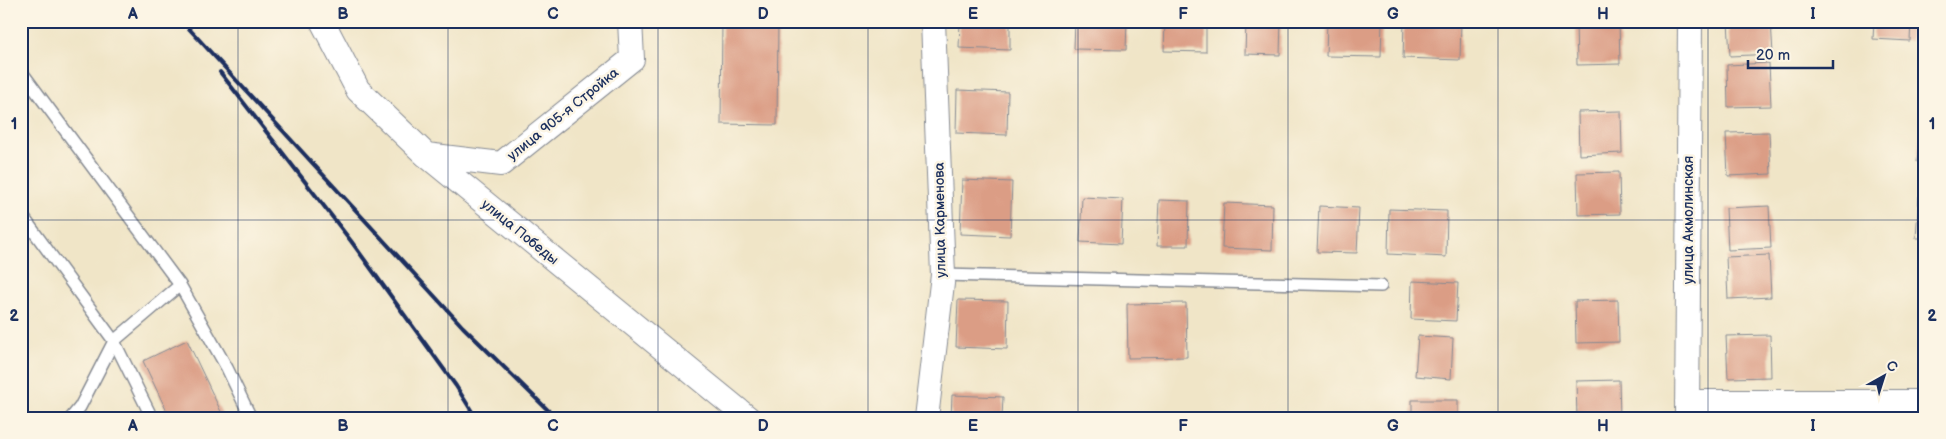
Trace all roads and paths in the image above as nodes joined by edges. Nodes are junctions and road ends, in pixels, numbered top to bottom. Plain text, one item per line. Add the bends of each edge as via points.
1 (322, 21) edge
2 (630, 21) edge
3 (933, 21) edge
4 (1690, 21) edge
5 (21, 71) edge
6 (426, 155) junction
7 (21, 214) edge
8 (943, 275) junction
9 (180, 285) junction
10 (1381, 286) dead end
11 (114, 341) junction
12 (1925, 402) edge
13 (1687, 410) edge
14 (71, 418) edge
15 (152, 418) edge
16 (251, 418) edge
17 (748, 418) edge
18 (926, 418) edge

1 - 6 street, улица Победы via 358,90
2 - 6 street, улица 905-я Стройка via 632,59 502,164
3 - 8 street, улица Карменова
4 - 13 street, улица Акмолинская
5 - 9 lane
6 - 17 street, улица Победы
7 - 11 lane
8 - 10 lane
8 - 18 street, улица Карменова
9 - 11 lane
9 - 16 lane
11 - 14 lane
11 - 15 lane
12 - 13 street

